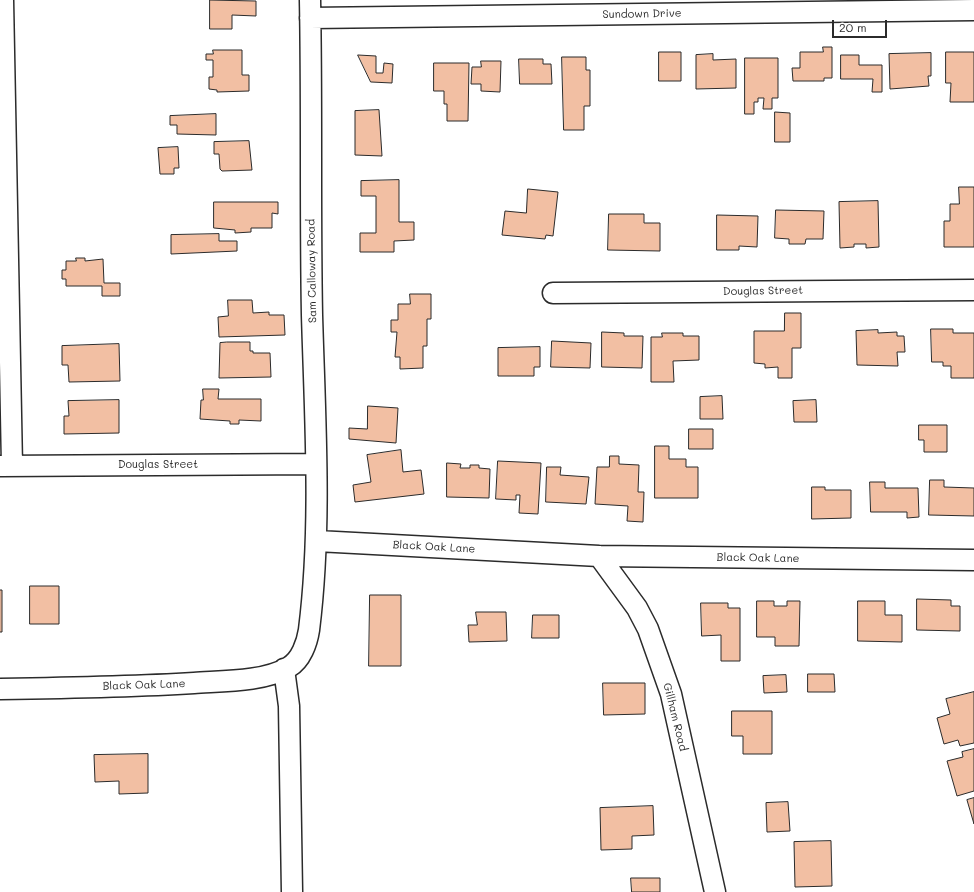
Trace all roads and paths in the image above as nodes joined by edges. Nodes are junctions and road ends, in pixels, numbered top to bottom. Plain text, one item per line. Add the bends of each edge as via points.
1 (2, 0) edge
2 (310, 9) edge
3 (974, 10) edge
4 (974, 290) edge
5 (553, 293) dead end
6 (316, 464) junction
7 (6, 466) edge
8 (317, 541) junction
9 (599, 556) junction
10 (974, 560) edge
11 (284, 669) junction
12 (0, 689) edge
13 (292, 892) edge
14 (715, 892) edge

1 - 7 street
2 - 3 street, Sundown Drive
2 - 6 street, Sam Calloway Road
4 - 5 street, Douglas Street
6 - 7 street, Douglas Street
6 - 8 street, Sam Calloway Road
8 - 9 street, Black Oak Lane
8 - 11 street, Black Oak Lane via 309,630 304,650 291,666
9 - 10 street, Black Oak Lane
9 - 14 street, Gillham Road via 637,608 648,629 671,694
11 - 12 street, Black Oak Lane via 264,676 226,681 146,686
11 - 13 street via 290,706

